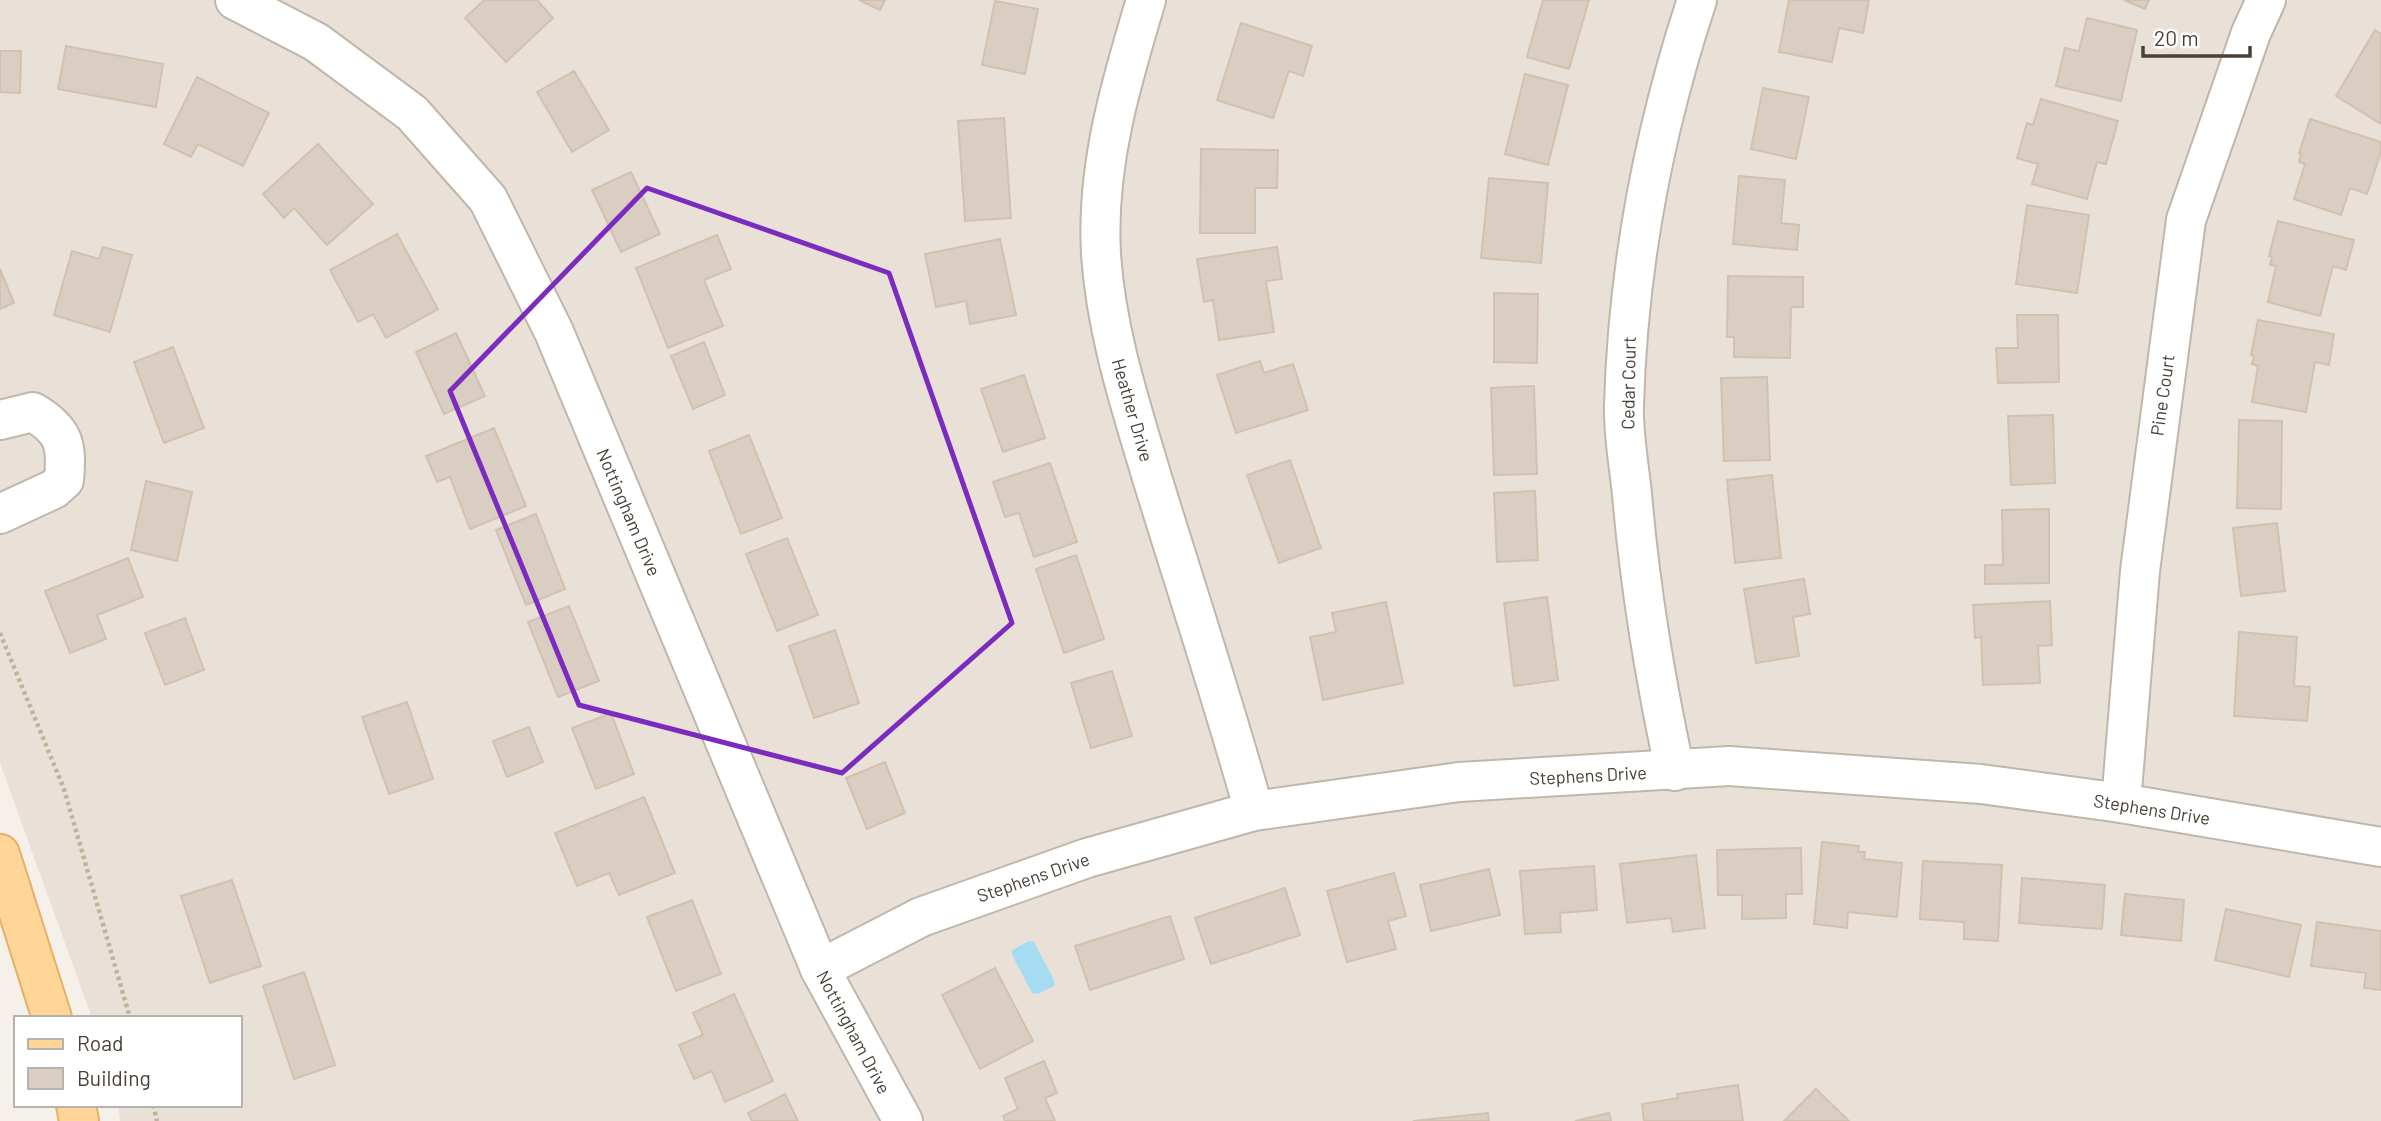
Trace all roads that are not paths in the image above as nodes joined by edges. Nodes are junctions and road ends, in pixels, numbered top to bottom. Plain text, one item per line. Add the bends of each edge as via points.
1 (235, 0) edge
2 (1146, 0) edge
3 (1697, 0) edge
4 (2266, 0) edge
5 (0, 420) edge
6 (0, 514) edge
7 (1675, 771) junction
8 (2121, 803) junction
9 (1254, 811) junction
10 (2381, 847) edge
11 (0, 854) edge
12 (820, 969) junction
13 (51, 1016) edge
14 (903, 1121) edge

1 - 12 street, Nottingham Drive via 316,42 412,113 488,200 554,332
2 - 9 street, Heather Drive via 1109,136 1102,199 1104,281 1126,390
3 - 7 street, Cedar Court via 1671,78 1634,263 1624,407 1650,653
4 - 8 street, Pine Court via 2250,33 2186,220 2140,571
5 - 6 street via 33,412 54,425 66,452 64,480
7 - 8 street, Stephens Drive via 1729,766 1981,784
7 - 9 street, Stephens Drive via 1459,782
8 - 10 street, Stephens Drive
9 - 12 street, Stephens Drive via 1087,858 921,917
11 - 13 main road
12 - 14 street, Nottingham Drive

